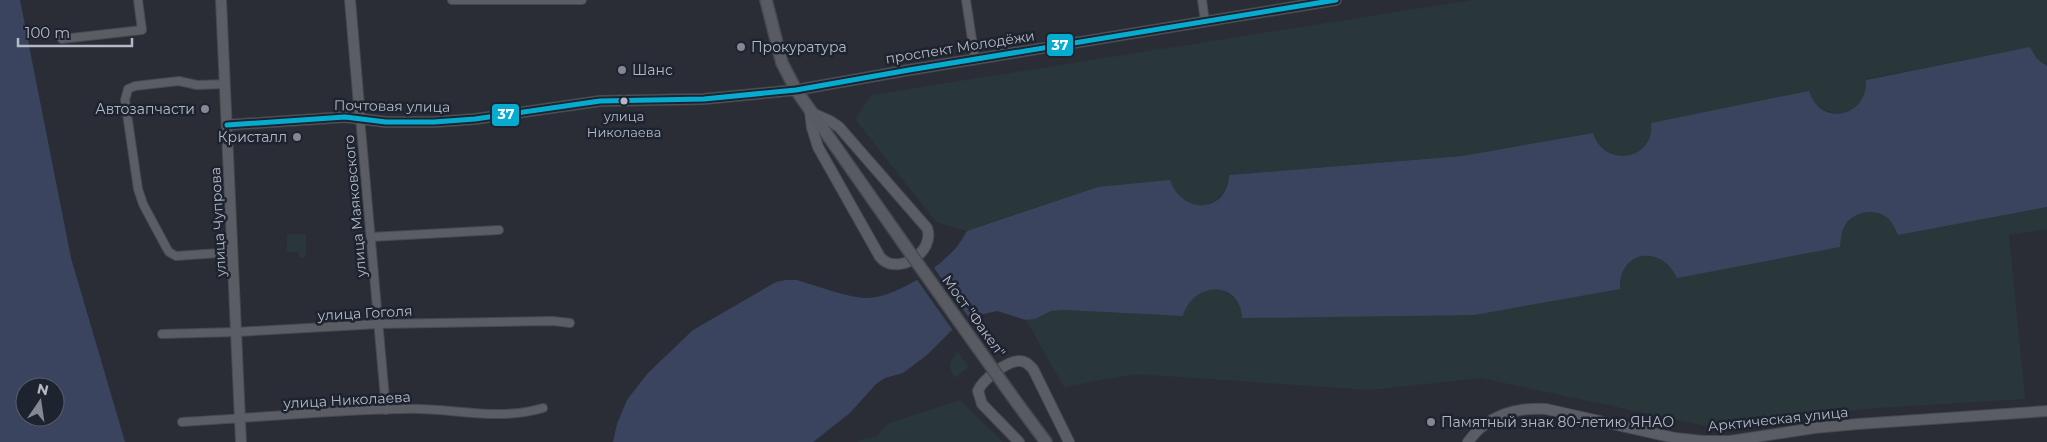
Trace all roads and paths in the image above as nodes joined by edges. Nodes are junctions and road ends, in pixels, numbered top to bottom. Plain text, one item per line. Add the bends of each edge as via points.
1 (138, 0) edge
2 (221, 0) edge
3 (350, 0) edge
4 (357, 0) edge
5 (452, 0) edge
6 (582, 0) edge
7 (766, 0) edge
8 (966, 0) edge
9 (1202, 0) edge
10 (1336, 0) edge
11 (1205, 21) junction
12 (62, 39) dead end
13 (976, 59) junction
14 (225, 84) junction
15 (796, 90) junction
16 (810, 112) junction
17 (360, 117) junction
18 (227, 125) junction
19 (499, 230) dead end
20 (371, 237) junction
21 (233, 252) junction
22 (570, 323) dead end
23 (379, 324) junction
24 (236, 332) junction
25 (162, 334) dead end
26 (543, 408) dead end
27 (386, 410) junction
28 (2047, 411) edge
29 (240, 419) junction
30 (182, 422) dead end
31 (241, 442) edge
32 (1019, 442) edge
33 (1046, 442) edge
34 (1069, 442) edge
35 (1468, 442) edge
36 (1713, 442) edge

1 - 12 street via 142,30
2 - 14 street, улица Чупрова
3 - 4 street
3 - 17 street, улица Маяковского
5 - 6 street
7 - 15 main road, Мост "Факел" via 780,57
8 - 13 street
9 - 11 street
10 - 11 street, проспект Молодёжи
11 - 13 street, проспект Молодёжи
13 - 15 street, проспект Молодёжи
14 - 18 street, улица Чупрова
14 - 21 street via 197,85 179,81 135,86 128,89 125,100 138,189 169,252 176,256
15 - 16 main road, Мост "Факел"
15 - 17 street, Почтовая улица via 704,99 600,101 452,120 394,122
16 - 16 street via 818,147 880,257 889,265 901,264 922,252 930,238 928,228 839,127
16 - 33 main road, Мост "Факел", bridge
17 - 18 street, Почтовая улица
17 - 20 street, улица Маяковского
18 - 21 street, улица Чупрова
19 - 20 street
20 - 23 street, улица Маяковского
21 - 24 street, улица Чупрова
22 - 23 street, улица Гоголя via 553,320
23 - 24 street, улица Гоголя
23 - 27 street, улица Маяковского
24 - 25 street, улица Гоголя
24 - 29 street, улица Чупрова
26 - 27 street, улица Николаева via 504,415 404,408
27 - 29 street, улица Николаева
28 - 36 street, Арктическая улица via 1849,425
29 - 30 street, улица Николаева
29 - 31 street, улица Чупрова
32 - 34 street via 982,404 978,391 982,382 1007,364 1018,361 1024,361 1033,369
35 - 36 street, Арктическая улица via 1487,422 1518,409 1530,408 1675,438

